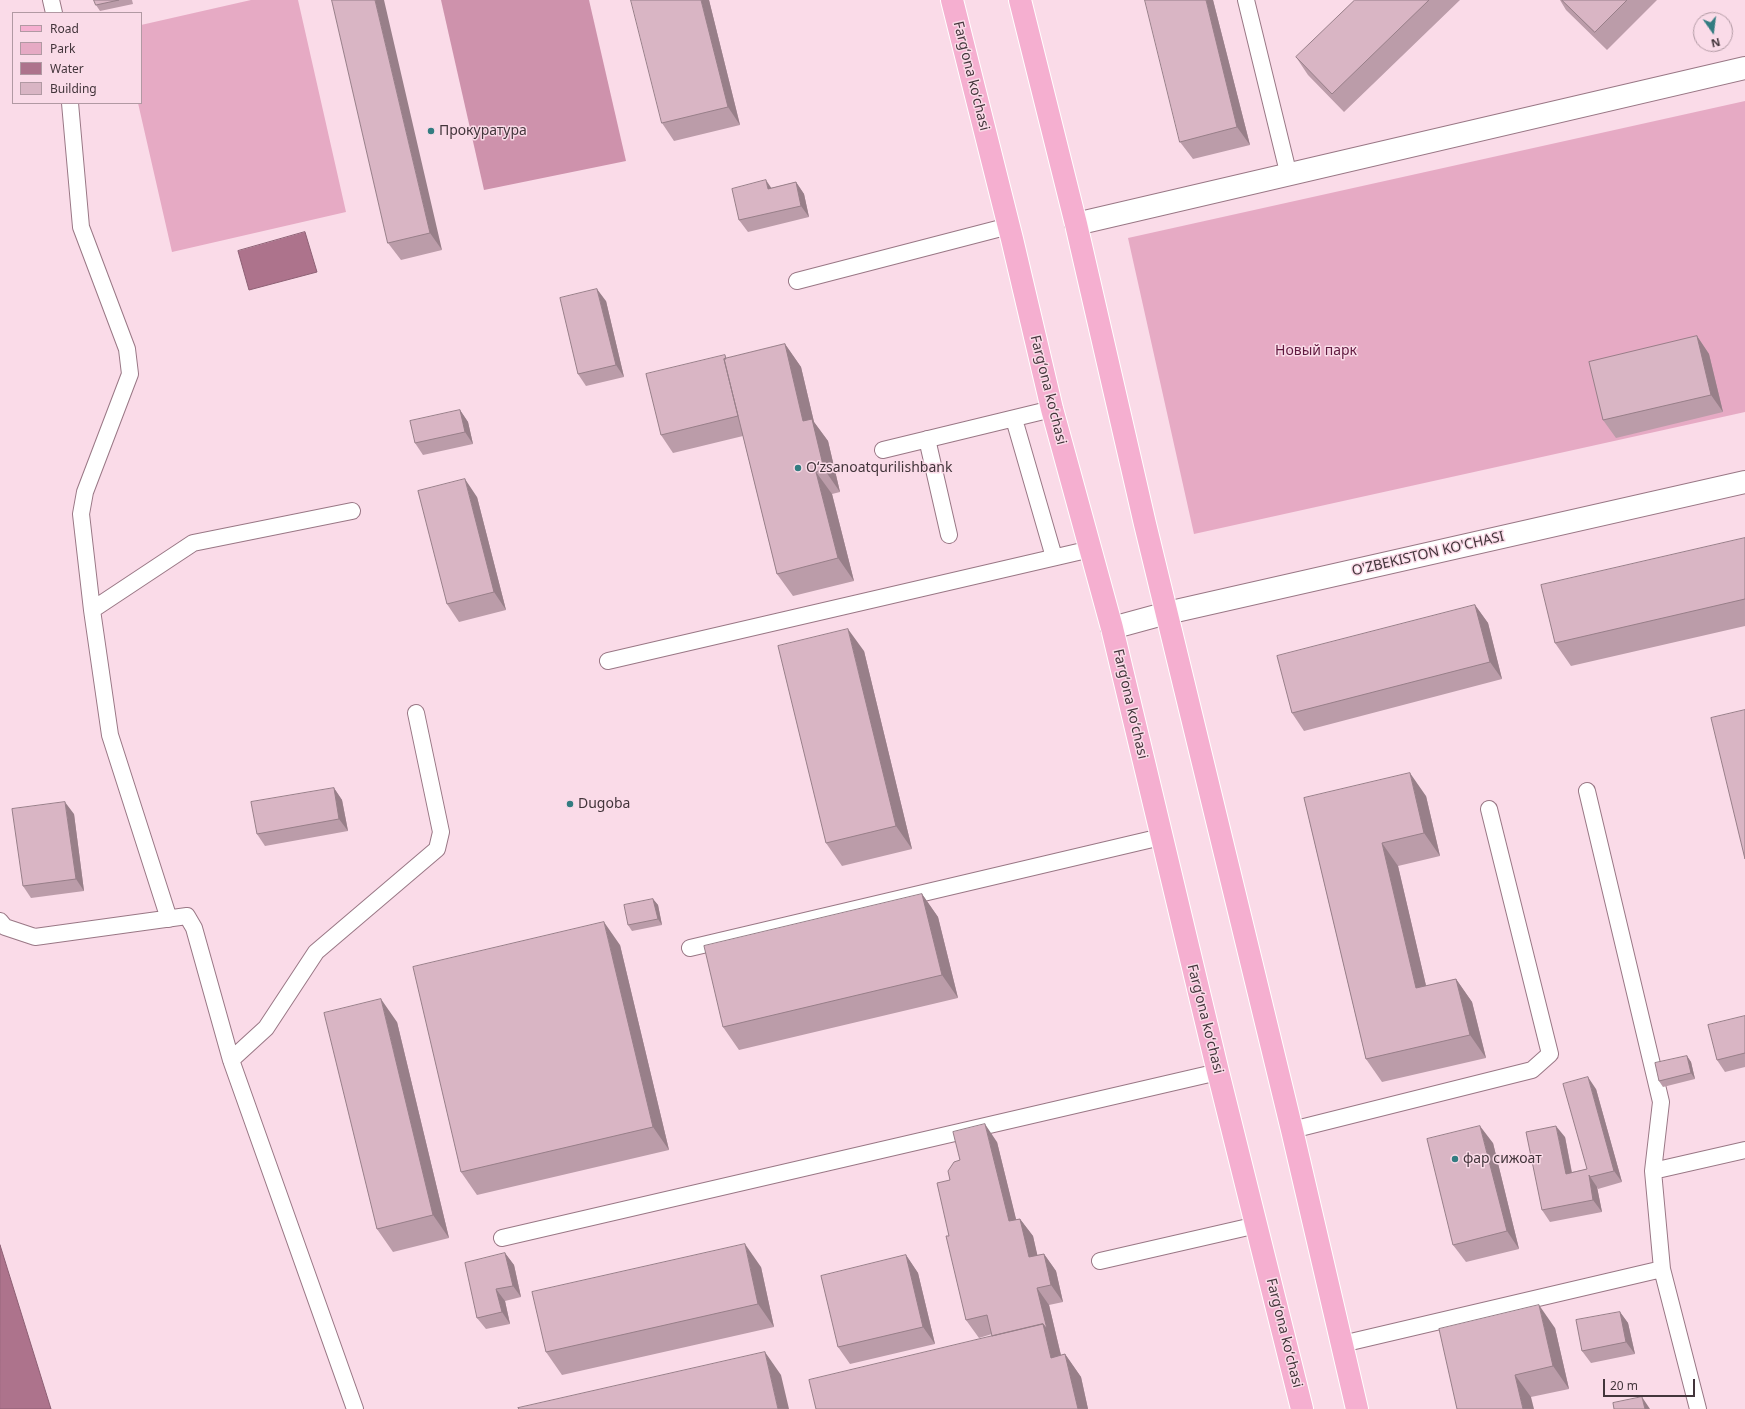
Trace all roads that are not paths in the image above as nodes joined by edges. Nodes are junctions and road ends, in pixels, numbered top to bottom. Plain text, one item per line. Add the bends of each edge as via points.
1 (51, 0) edge
2 (952, 0) edge
3 (1020, 0) edge
4 (1246, 0) edge
5 (54, 12) edge
6 (1745, 68) edge
7 (70, 104) edge
8 (1288, 176) junction
9 (1076, 224) junction
10 (1009, 226) junction
11 (797, 281) dead end
12 (1052, 409) junction
13 (1014, 419) junction
14 (927, 439) junction
15 (883, 450) dead end
16 (1745, 482) edge
17 (352, 511) dead end
18 (949, 535) dead end
19 (1091, 549) junction
20 (1054, 557) junction
21 (92, 610) junction
22 (1167, 613) junction
23 (1112, 628) junction
24 (608, 662) dead end
25 (416, 714) dead end
26 (1587, 790) dead end
27 (1489, 809) dead end
28 (1161, 837) junction
29 (169, 919) junction
30 (0, 921) edge
31 (690, 948) dead end
32 (231, 1060) junction
33 (1218, 1072) junction
34 (1292, 1130) junction
35 (1745, 1150) edge
36 (1653, 1172) junction
37 (1257, 1225) junction
38 (502, 1238) dead end
39 (1100, 1261) dead end
40 (1662, 1268) junction
41 (1342, 1344) junction
42 (355, 1409) edge
43 (1302, 1409) edge
44 (1357, 1409) edge
45 (1698, 1409) edge

1 - 5 lane
2 - 10 main road, Fargʻona koʻchasi
3 - 9 main road
4 - 8 lane
6 - 8 street
7 - 21 lane via 81,227 128,349 130,374 85,492 81,514
8 - 9 street
9 - 22 main road
10 - 11 lane
10 - 12 main road, Fargʻona koʻchasi
12 - 13 lane
12 - 19 main road, Fargʻona koʻchasi
13 - 14 lane
13 - 20 lane
14 - 15 lane
14 - 18 lane
16 - 22 street, O'ZBEKISTON KO'CHASI
17 - 21 lane via 193,543
19 - 20 lane
19 - 23 main road, Fargʻona koʻchasi
20 - 24 lane
21 - 29 lane via 110,735
22 - 23 street, O'ZBEKISTON KO'CHASI
22 - 34 main road
23 - 28 main road, Fargʻona koʻchasi
25 - 32 lane via 441,832 437,849 316,952 266,1028
26 - 36 lane via 1661,1102
27 - 34 lane via 1550,1054 1532,1070
28 - 31 lane
28 - 33 main road, Fargʻona koʻchasi
29 - 30 lane via 35,937 5,926
29 - 32 lane via 186,916 194,928
32 - 42 lane
33 - 37 main road, Fargʻona koʻchasi
33 - 38 lane
34 - 41 main road
35 - 36 lane
36 - 40 lane
37 - 39 lane
37 - 43 main road, Fargʻona koʻchasi
40 - 41 lane
40 - 45 lane
41 - 44 main road

